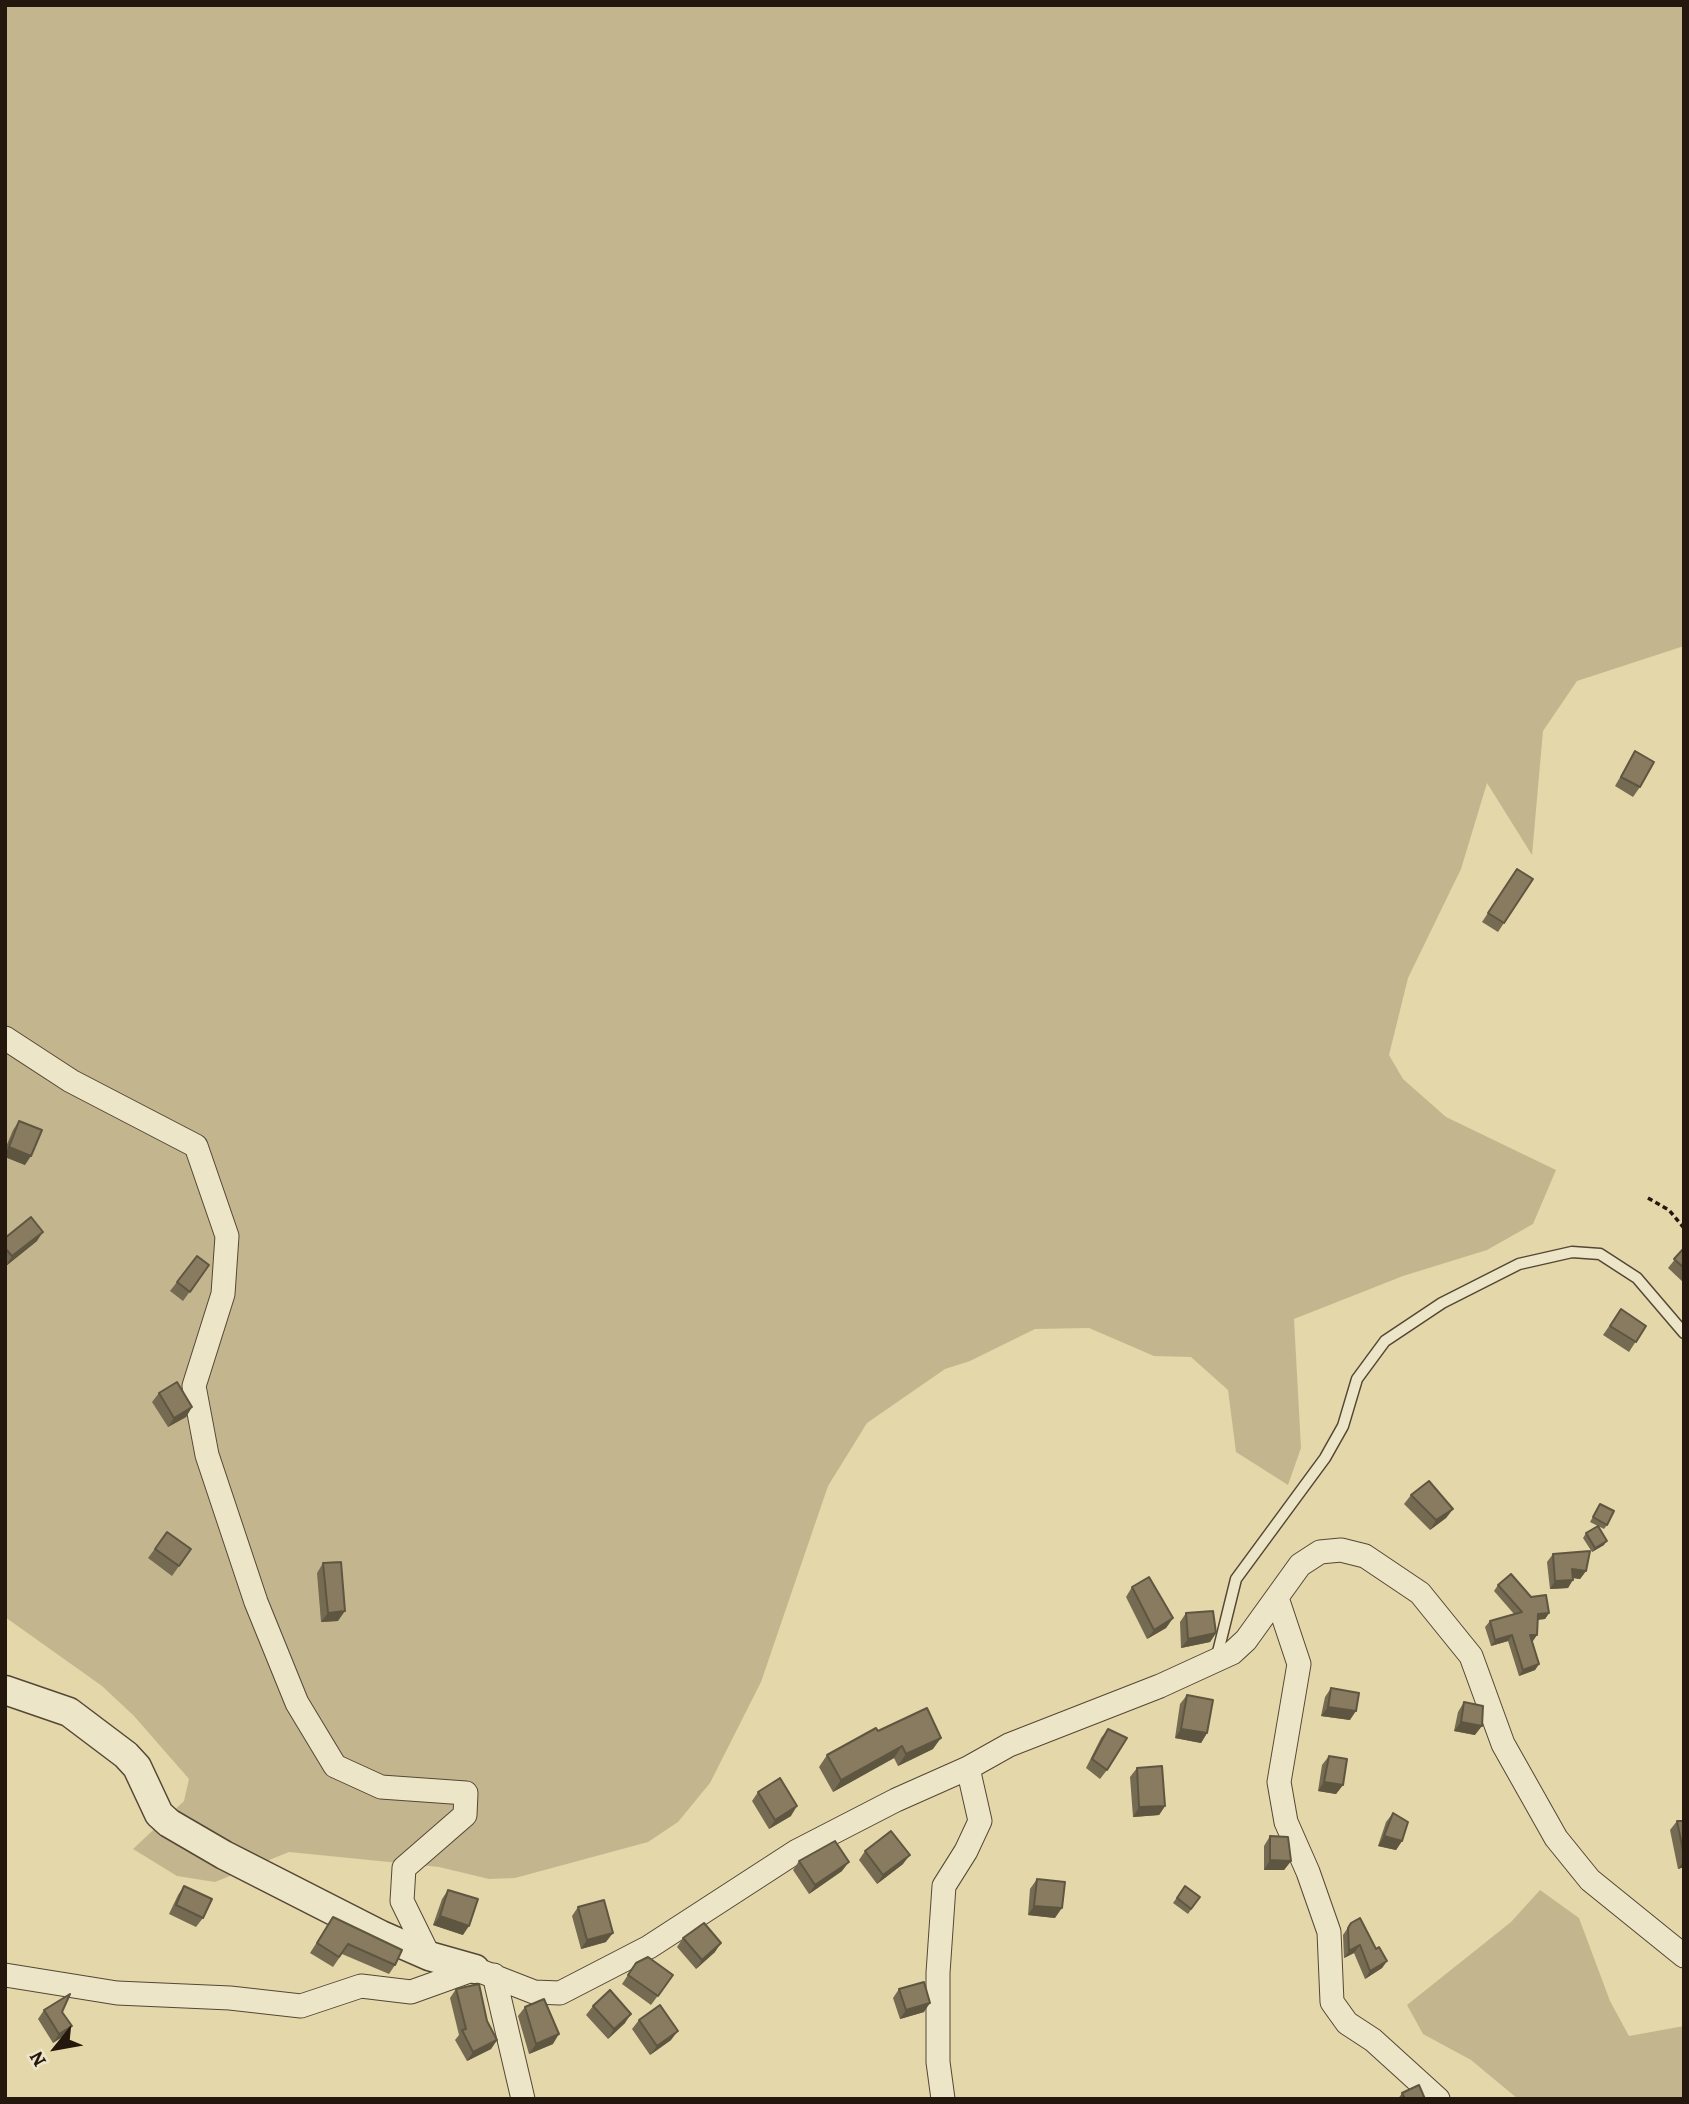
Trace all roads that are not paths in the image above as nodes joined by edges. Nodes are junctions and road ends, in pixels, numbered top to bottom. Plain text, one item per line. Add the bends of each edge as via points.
1 (5, 1038) edge
2 (1684, 1332) edge
3 (1277, 1598) junction
4 (1216, 1660) junction
5 (5, 1690) edge
6 (968, 1768) junction
7 (429, 1956) junction
8 (1684, 1956) edge
9 (485, 1972) junction
10 (5, 1975) edge
11 (523, 2099) edge
12 (943, 2099) edge
13 (1438, 2099) edge

1 - 7 street via 71,1081 195,1146 227,1236 222,1294 194,1386 207,1455 256,1602 297,1703 335,1766 381,1787 466,1793 465,1815 404,1868 402,1901
2 - 4 lane via 1637,1278 1600,1254 1572,1252 1519,1264 1442,1303 1385,1341 1356,1379 1343,1426 1325,1458 1236,1579
3 - 4 street via 1246,1640
3 - 8 street via 1300,1565 1320,1552 1341,1550 1365,1556 1420,1593 1471,1656 1503,1744 1556,1838 1590,1880
3 - 13 street via 1299,1664 1279,1782 1286,1822 1329,1932 1332,2002 1347,2023 1373,2040
4 - 6 street via 1009,1745
5 - 7 street via 69,1712 126,1755 137,1767 159,1814 169,1823 343,1917
6 - 9 street via 797,1851 649,1947 559,1993 534,1992
6 - 12 street via 980,1821 944,1886 938,2049
7 - 9 street
9 - 10 street via 411,1992 361,1986 301,2006 117,1993
9 - 11 street

